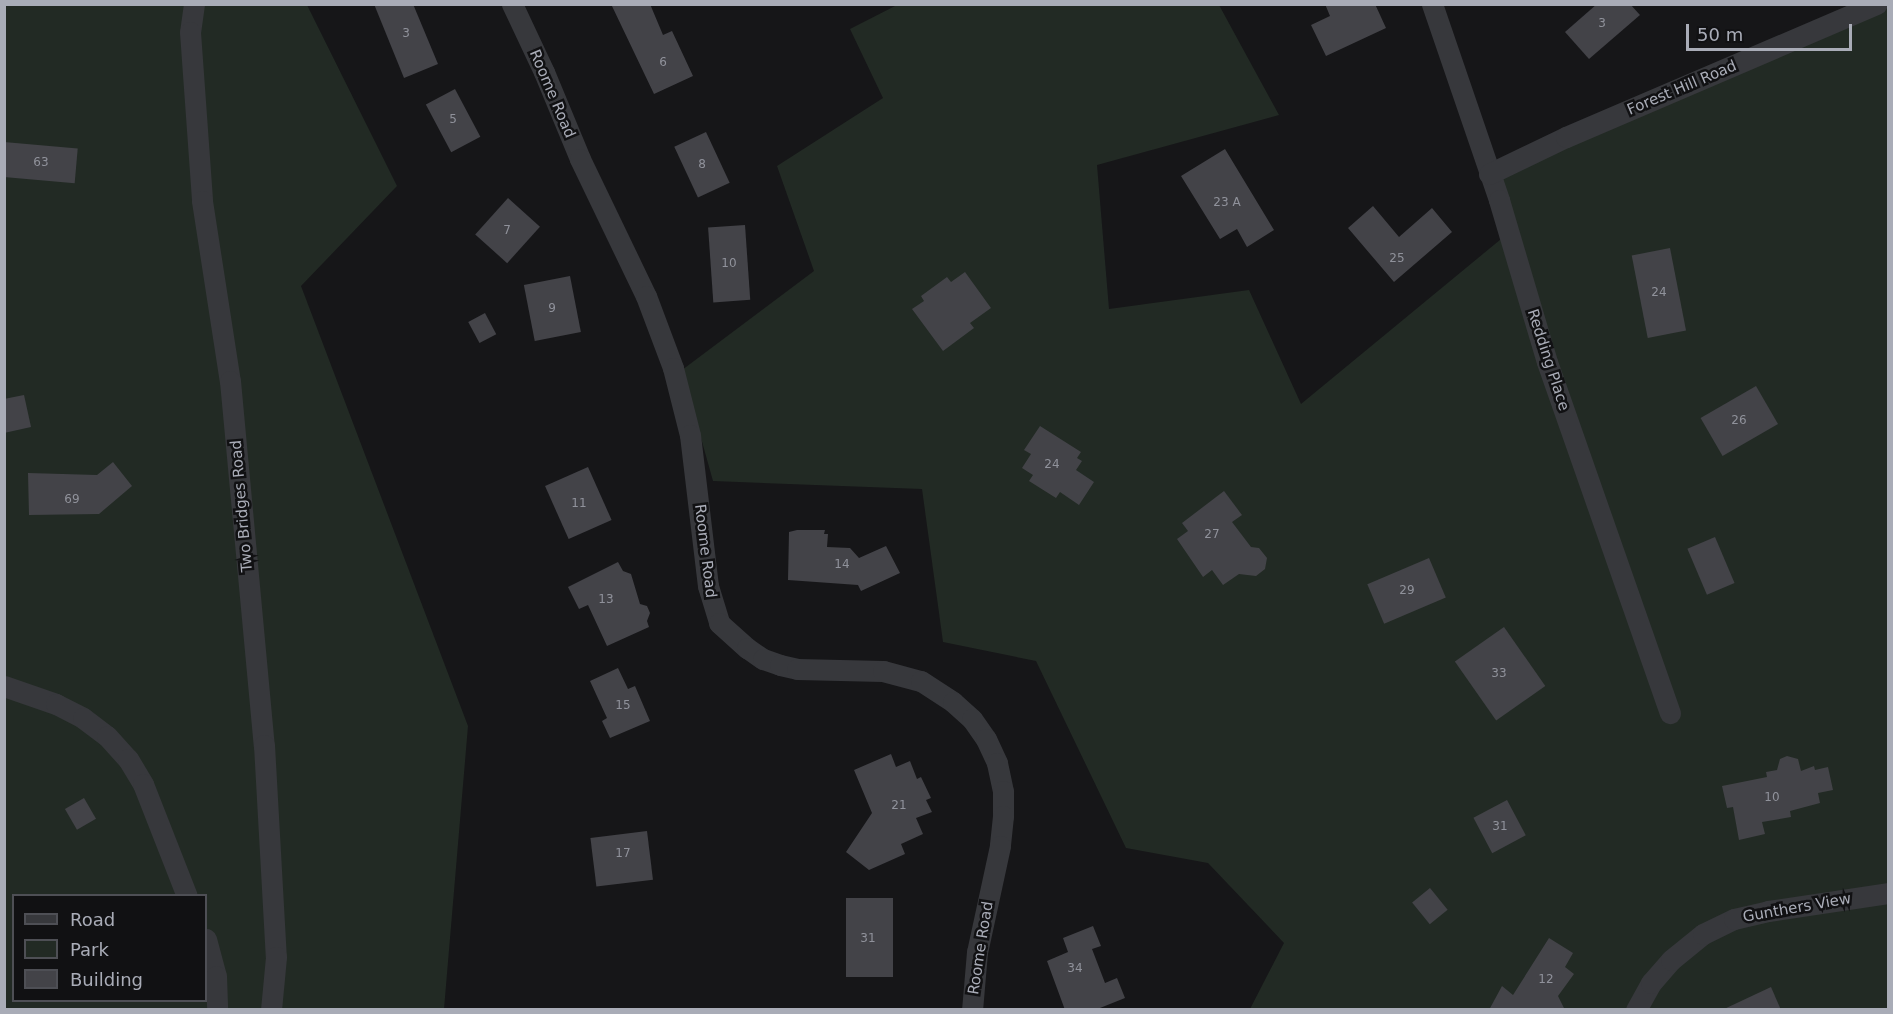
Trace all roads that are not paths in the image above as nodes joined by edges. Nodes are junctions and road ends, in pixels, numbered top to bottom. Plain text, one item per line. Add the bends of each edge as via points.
1 (194, 4) edge
2 (512, 4) edge
3 (1432, 4) edge
4 (1877, 4) edge
5 (1489, 174) junction
6 (4, 686) edge
7 (1670, 713) dead end
8 (1888, 893) edge
9 (186, 894) edge
10 (207, 943) edge
11 (218, 1010) edge
12 (271, 1010) edge
13 (972, 1010) edge
14 (1635, 1010) edge

1 - 12 street, Two Bridges Road via 190,32 202,201 230,381 264,745 276,957
2 - 13 street, Roome Road via 646,296 673,368 690,435 708,586 719,623 747,648 780,665 797,669 883,671 921,681 972,719 997,763 1004,791 1000,846 977,952
3 - 5 street, Redding Place
4 - 5 street, Forest Hill Road
5 - 7 street, Redding Place via 1547,362
6 - 9 street via 83,717 128,759 144,784
8 - 14 street, Gunthers View via 1768,911 1724,924 1703,934 1671,960
10 - 11 street via 216,976

